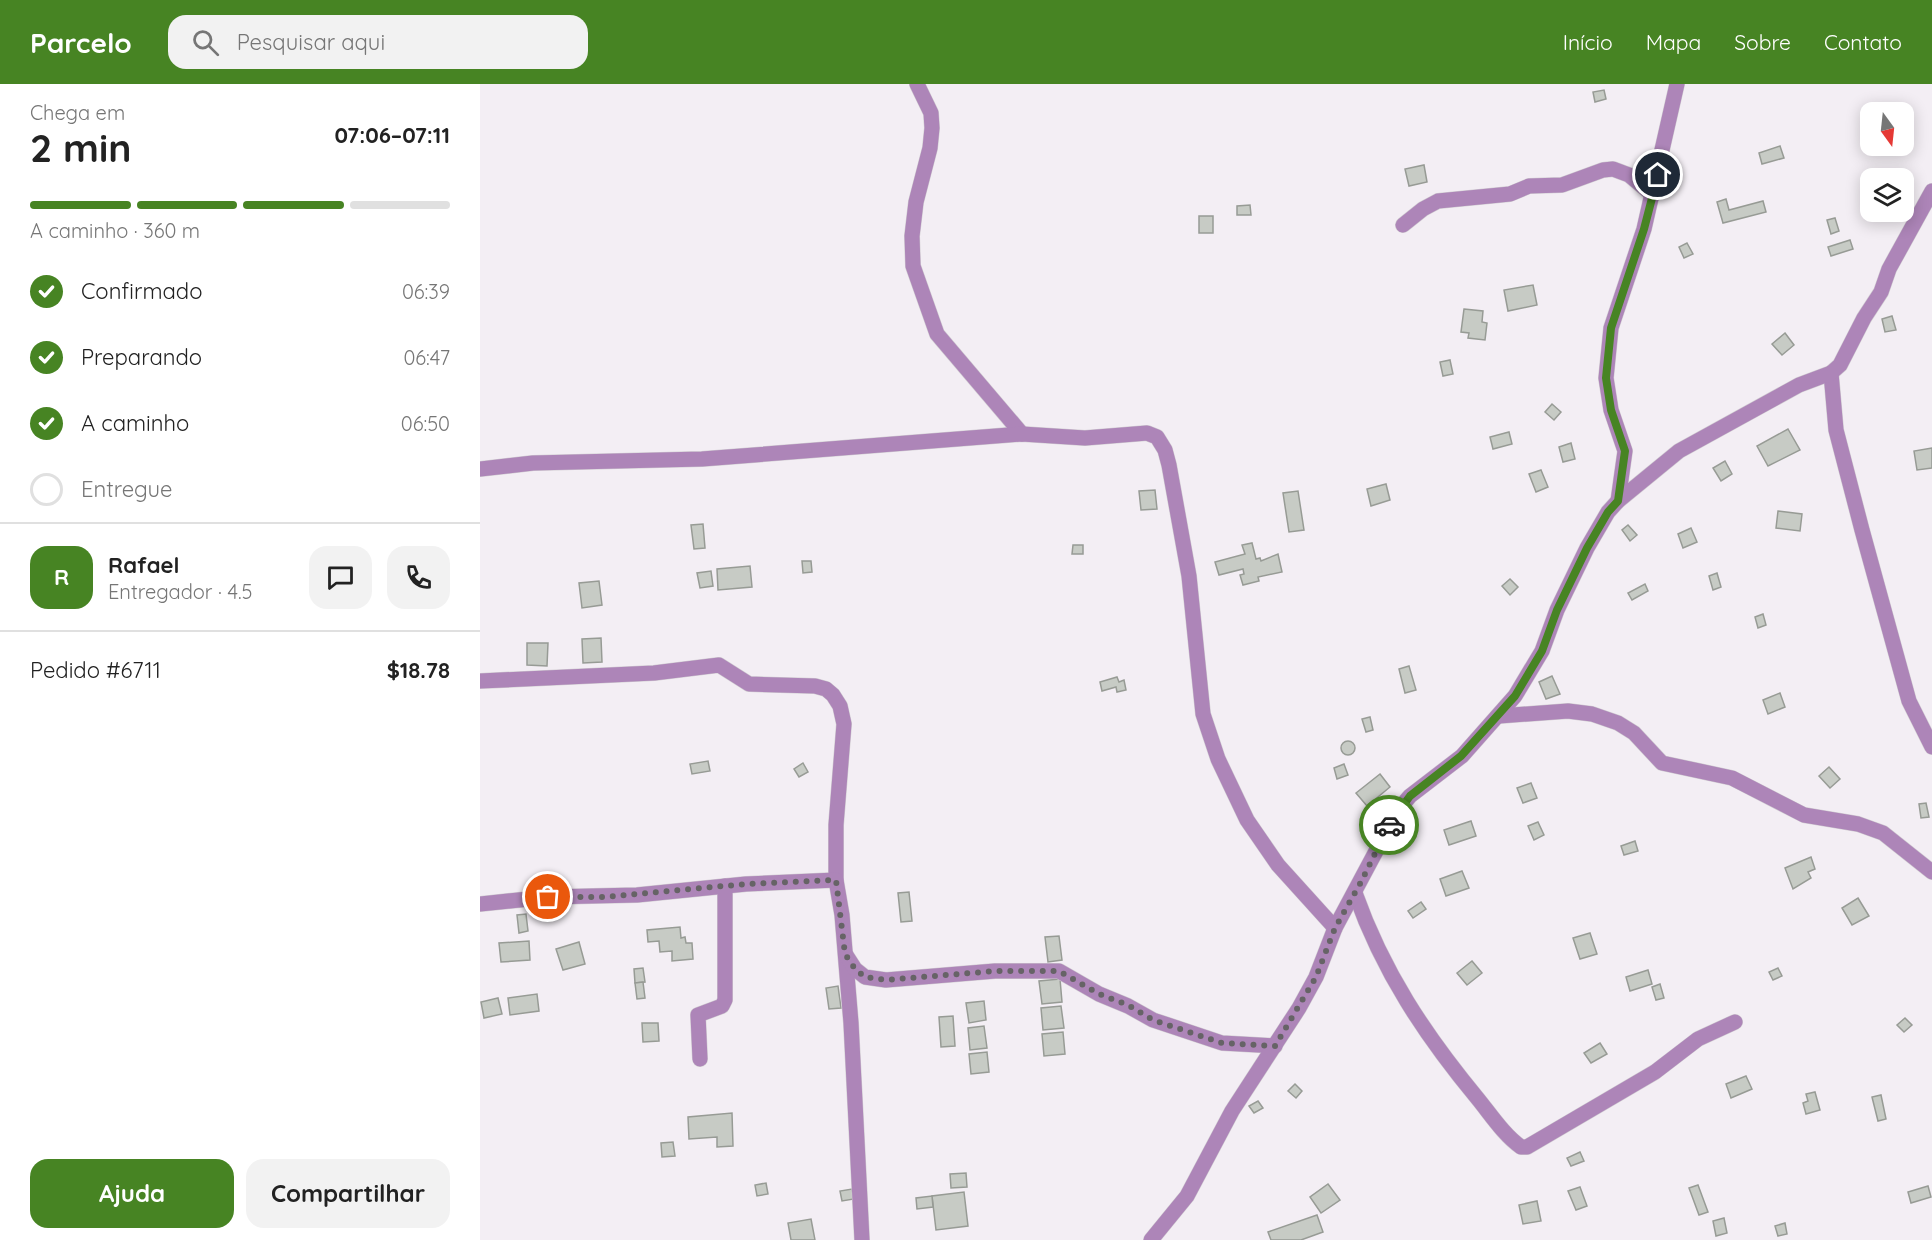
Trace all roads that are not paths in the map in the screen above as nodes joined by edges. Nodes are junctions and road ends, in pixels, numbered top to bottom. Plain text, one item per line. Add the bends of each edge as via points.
1 (917, 84) edge
2 (1677, 84) edge
3 (1932, 191) edge
4 (1653, 195) junction
5 (1403, 225) dead end
6 (1831, 373) junction
7 (1022, 434) junction
8 (480, 469) edge
9 (1618, 501) junction
10 (480, 681) edge
11 (1499, 716) junction
12 (1932, 747) edge
13 (1932, 872) edge
14 (836, 880) junction
15 (724, 886) junction
16 (1355, 893) junction
17 (480, 904) edge
18 (1335, 928) junction
19 (845, 954) junction
20 (1735, 1022) dead end
21 (1275, 1046) junction
22 (700, 1059) dead end
23 (862, 1240) edge
24 (1151, 1240) edge

1 - 7 street via 931,113 932,128 916,202 913,266 937,334
2 - 4 street
3 - 6 street via 1846,356
4 - 5 street via 1629,175 1603,170 1562,185 1529,186 1510,194 1438,201
4 - 9 street via 1611,328 1606,378 1611,410 1625,451
6 - 9 street via 1799,385 1679,451
6 - 12 street via 1836,430 1862,530 1909,701
7 - 8 street via 702,459 533,463
7 - 18 street via 1085,438 1147,433 1157,437 1165,450 1189,576 1206,726 1247,820 1278,865
9 - 11 street via 1587,548 1542,651
10 - 14 street via 654,673 719,665 748,684 826,689 840,706 844,724
11 - 13 street via 1568,711 1601,717 1635,734 1662,763 1732,778 1804,815 1858,824 1883,833
11 - 16 street via 1461,756 1398,810
14 - 15 street
14 - 19 street
15 - 17 street
15 - 22 street via 726,1000 722,1006 698,1015
16 - 18 street
16 - 20 street via 1389,974 1426,1032 1492,1117 1521,1147 1655,1072 1698,1039
18 - 21 street via 1316,977
19 - 21 street via 865,977 886,980 995,971 1059,971 1153,1020 1222,1043
19 - 23 street
21 - 24 street via 1232,1111 1187,1196

